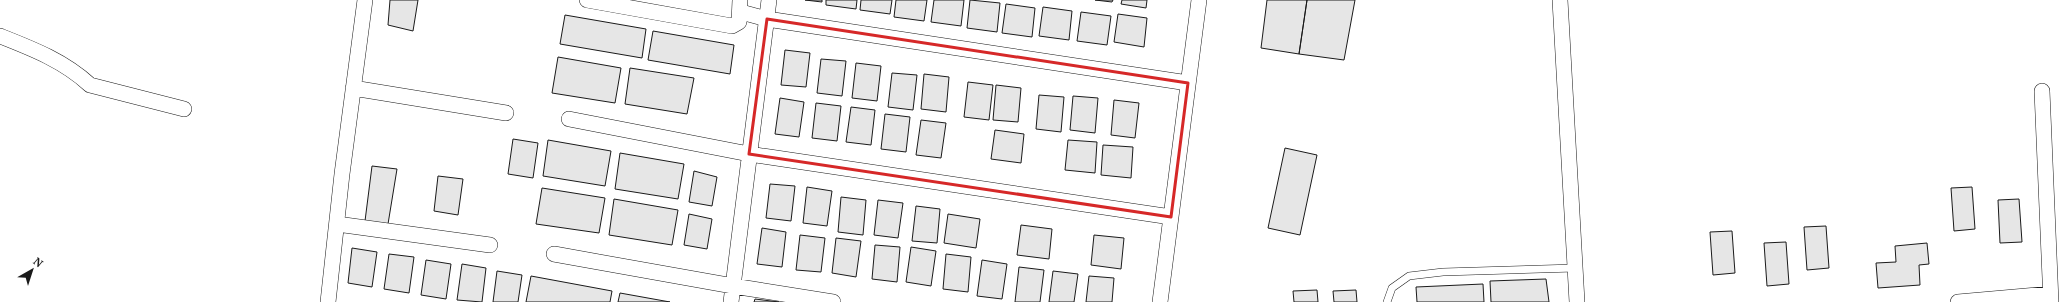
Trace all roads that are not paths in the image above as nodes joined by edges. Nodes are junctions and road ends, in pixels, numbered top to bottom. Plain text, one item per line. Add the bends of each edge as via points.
1 (365, 0) edge
2 (587, 0) edge
3 (769, 0) edge
4 (1199, 0) edge
5 (1560, 0) edge
6 (740, 6) edge
7 (767, 19) junction
8 (0, 36) edge
9 (1188, 83) junction
10 (353, 88) junction
11 (2042, 91) dead end
12 (184, 109) dead end
13 (506, 112) dead end
14 (570, 119) dead end
15 (749, 154) junction
16 (1171, 217) junction
17 (336, 224) junction
18 (490, 244) dead end
19 (554, 254) dead end
20 (1575, 268) junction
21 (733, 286) junction
22 (2050, 298) edge
23 (328, 302) edge
24 (731, 302) edge
25 (833, 302) edge
26 (1160, 302) edge
27 (1387, 302) edge
28 (1577, 302) edge
29 (1958, 302) edge

1 - 10 street
2 - 6 street via 732,26 739,22
3 - 7 street
4 - 9 street
5 - 20 street
6 - 7 street
7 - 9 street
7 - 15 street
8 - 12 street via 47,55 81,76 90,85
9 - 16 street
10 - 13 street
10 - 17 street
11 - 22 street
14 - 15 street
15 - 16 street
15 - 21 street
16 - 26 street
17 - 18 street
17 - 23 street
19 - 21 street
20 - 27 lane via 1443,272 1409,276 1392,288
20 - 28 street
21 - 24 street
21 - 25 street
22 - 29 street

